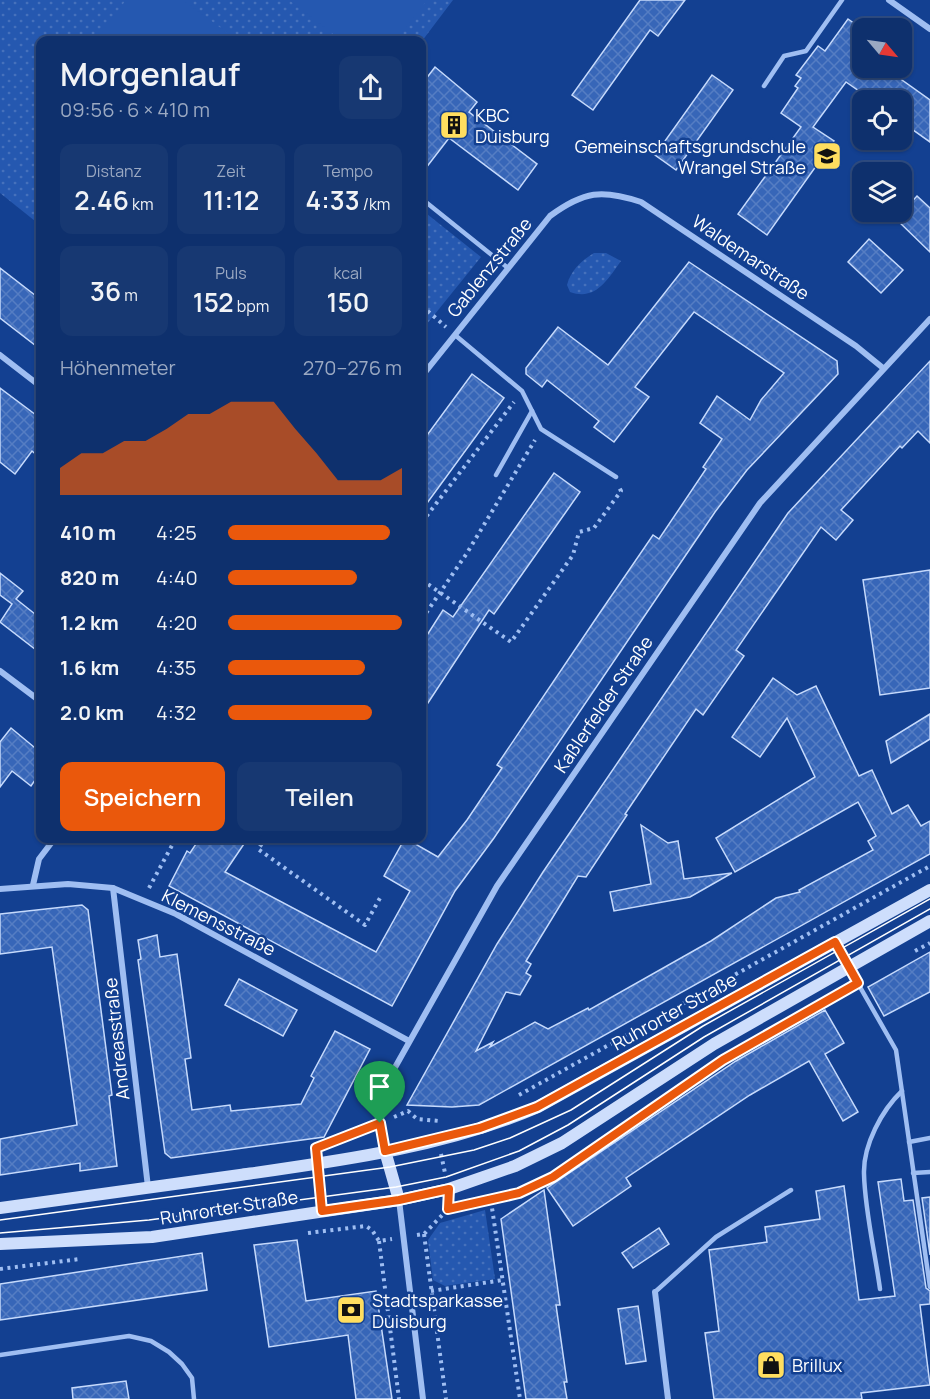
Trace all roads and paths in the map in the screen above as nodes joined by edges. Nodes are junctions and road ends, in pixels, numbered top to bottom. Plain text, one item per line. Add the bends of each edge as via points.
1 (842, 0) edge
2 (889, 0) edge
3 (930, 29) edge
4 (764, 86) dead end
5 (594, 193) joint
6 (426, 202) edge
7 (508, 268) junction
8 (426, 310) edge
9 (930, 319) edge
10 (454, 335) junction
11 (0, 355) edge
12 (883, 368) junction
13 (426, 371) edge
14 (36, 383) edge
15 (522, 391) junction
16 (532, 411) junction
17 (541, 429) junction
18 (496, 475) dead end
19 (616, 477) joint
20 (426, 517) edge
21 (426, 583) edge
22 (440, 592) junction
23 (426, 613) edge
24 (0, 671) edge
25 (36, 698) edge
26 (51, 843) edge
27 (173, 843) edge
28 (262, 843) edge
29 (930, 866) edge
30 (33, 885) junction
31 (113, 888) junction
32 (0, 889) edge
33 (930, 890) edge
34 (380, 898) dead end
35 (142, 900) junction
36 (930, 921) edge
37 (835, 942) junction
38 (930, 943) edge
39 (909, 955) dead end
40 (848, 966) junction
41 (409, 1041) junction
42 (734, 1055) dead end
43 (902, 1091) junction
44 (517, 1096) dead end
45 (432, 1121) junction
46 (441, 1121) dead end
47 (380, 1123) junction
48 (930, 1138) edge
49 (437, 1139) junction
50 (909, 1142) junction
51 (385, 1151) junction
52 (317, 1164) junction
53 (930, 1172) edge
54 (913, 1173) junction
55 (148, 1187) junction
56 (449, 1189) junction
57 (791, 1190) dead end
58 (399, 1200) junction
59 (491, 1202) junction
60 (0, 1208) edge
61 (322, 1211) junction
62 (324, 1231) dead end
63 (424, 1234) dead end
64 (379, 1241) dead end
65 (0, 1244) edge
66 (503, 1280) junction
67 (930, 1287) edge
68 (880, 1289) dead end
69 (431, 1291) junction
70 (655, 1292) joint
71 (0, 1355) edge
72 (194, 1399) edge
73 (399, 1399) edge
74 (423, 1399) edge
75 (446, 1399) edge
76 (520, 1399) edge
77 (668, 1399) edge

1 - 4 lane via 806,51 784,56
2 - 3 street
5 - 7 street, Gablenzstraße via 569,201 550,216
5 - 12 street, Waldemarstraße via 617,194 641,202
6 - 7 lane
7 - 10 street, Gablenzstraße
8 - 10 path
9 - 12 street, Kaßlerfelder Straße
10 - 13 street, Gablenzstraße
10 - 15 lane
11 - 14 street
12 - 41 street, Kaßlerfelder Straße via 760,503 497,886
15 - 16 lane
15 - 20 path
16 - 17 lane
16 - 18 lane
17 - 19 lane
17 - 22 path
19 - 22 path via 621,491 594,528 579,532 573,555 511,642
21 - 22 path
22 - 23 path
24 - 25 street
26 - 30 street via 39,859
27 - 35 path
28 - 34 path via 258,849 365,925
29 - 44 path
30 - 31 street, Klemensstraße
30 - 32 street, Klemensstraße
31 - 35 street, Klemensstraße
31 - 55 street, Andreasstraße
33 - 37 main road, Ruhrorter Straße
35 - 41 street, Klemensstraße via 176,914
36 - 40 main road, Ruhrorter Straße
37 - 40 lane
37 - 49 main road, Ruhrorter Straße via 537,1107 507,1120
38 - 39 path
40 - 43 lane via 896,1050
40 - 56 main road, Ruhrorter Straße via 714,1044 561,1143 515,1166
41 - 47 street, Kaßlerfelder Straße via 384,1087
42 - 59 path via 553,1177
43 - 50 lane
43 - 68 lane via 888,1104 872,1138 864,1172
45 - 46 path
45 - 47 path via 417,1119 408,1111
45 - 49 path
47 - 51 street, Kaßlerfelder Straße
47 - 52 path via 316,1148
48 - 50 lane
49 - 51 main road, Ruhrorter Straße
49 - 56 path
50 - 54 lane
51 - 52 main road, Ruhrorter Straße
51 - 58 main road
52 - 55 main road, Ruhrorter Straße
52 - 61 path
53 - 54 lane
54 - 67 lane
55 - 60 main road, Ruhrorter Straße
56 - 58 main road, Ruhrorter Straße
56 - 59 path via 448,1209
57 - 70 lane via 716,1237
58 - 61 main road, Ruhrorter Straße
58 - 74 street
59 - 66 path
61 - 62 path
61 - 65 main road, Ruhrorter Straße via 152,1237
63 - 69 path
64 - 73 path
66 - 69 path
66 - 76 path
69 - 75 path
70 - 77 street
71 - 72 lane via 129,1336 151,1341 182,1364 192,1378

